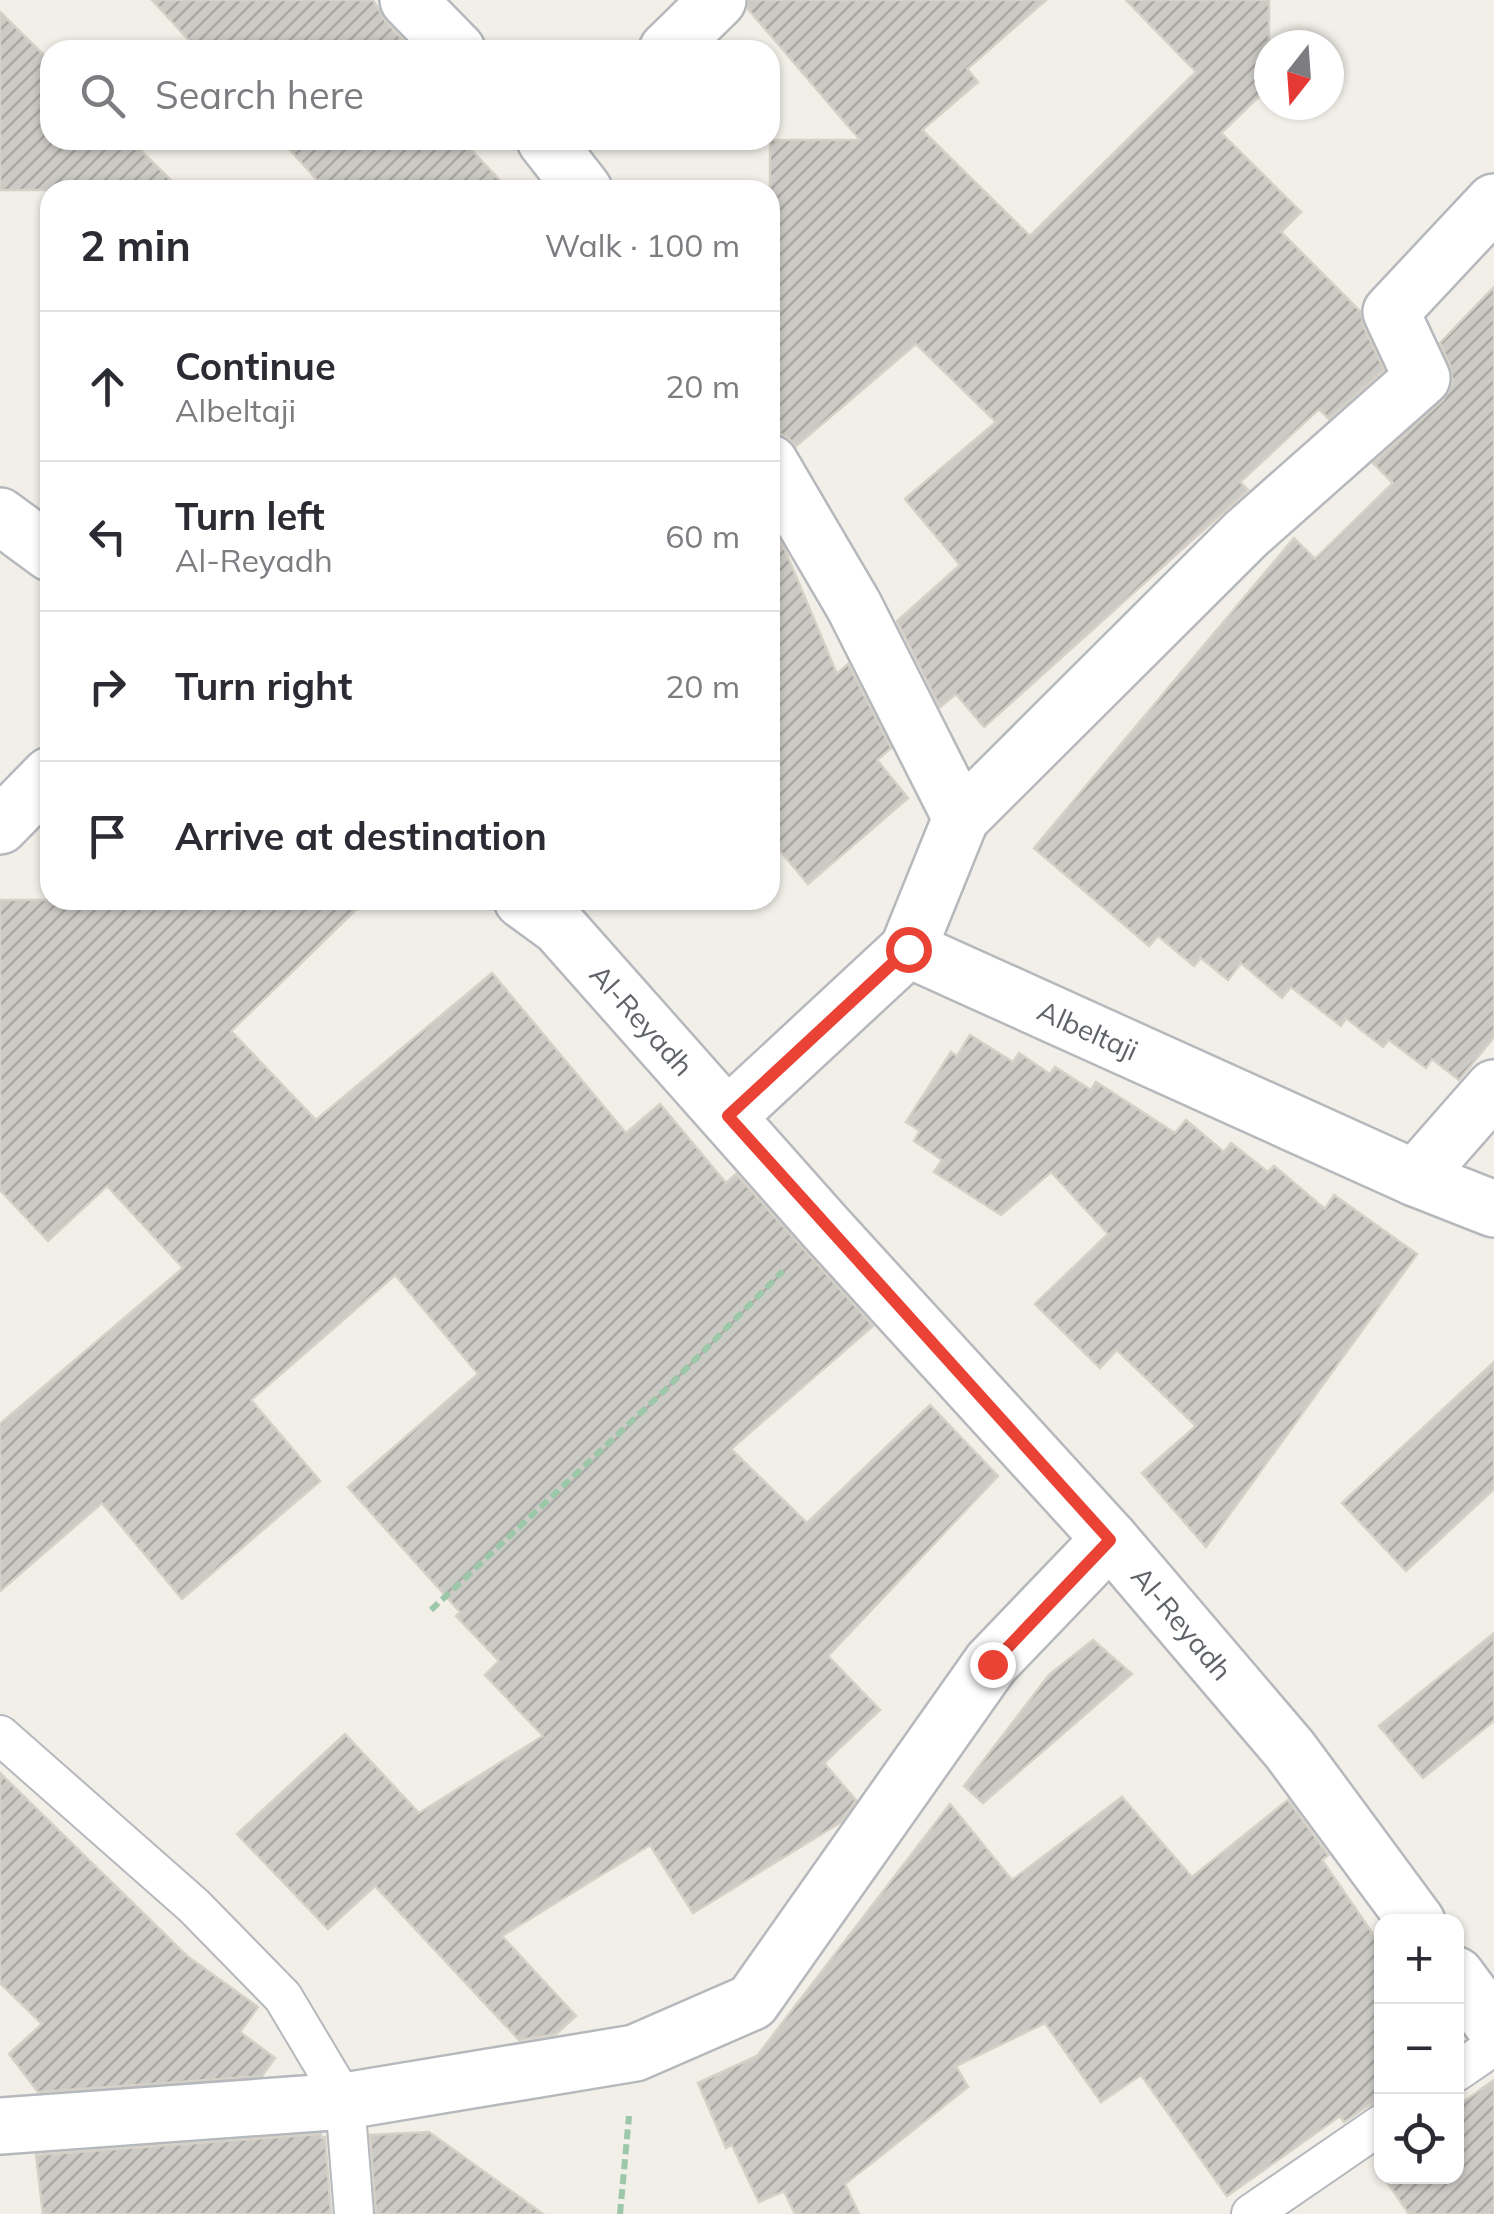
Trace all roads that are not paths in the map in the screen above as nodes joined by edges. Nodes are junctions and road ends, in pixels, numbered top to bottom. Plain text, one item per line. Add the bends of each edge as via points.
1 (408, 0) edge
2 (718, 0) edge
3 (447, 40) edge
4 (676, 40) edge
5 (1494, 202) edge
6 (780, 479) edge
7 (0, 516) edge
8 (40, 546) edge
9 (40, 785) edge
10 (961, 818) junction
11 (0, 826) edge
12 (536, 910) edge
13 (908, 949) junction
14 (1494, 1088) edge
15 (728, 1116) junction
16 (1416, 1178) junction
17 (1494, 1209) edge
18 (1110, 1540) junction
19 (0, 1735) edge
20 (1411, 1914) edge
21 (1464, 1986) edge
22 (1494, 2026) edge
23 (1494, 2046) edge
24 (1464, 2067) edge
25 (345, 2101) junction
26 (0, 2126) edge
27 (1374, 2129) edge
28 (354, 2214) edge
29 (1251, 2214) edge

1 - 3 street
2 - 4 street
5 - 10 street via 1391,312 1422,378 1246,534
6 - 10 street via 854,606
7 - 8 street
9 - 11 street
10 - 13 street
12 - 15 street, Al-Reyadh via 560,927
13 - 15 street
13 - 16 street, Albeltaji
14 - 16 street
15 - 18 street, Al-Reyadh
16 - 17 street, Albeltaji
18 - 20 street, Al-Reyadh via 1290,1750
18 - 25 street via 992,1664 752,2002 636,2054
19 - 25 lane via 194,1906 283,1997
21 - 22 street
23 - 24 lane
25 - 26 street
25 - 28 lane
27 - 29 lane

